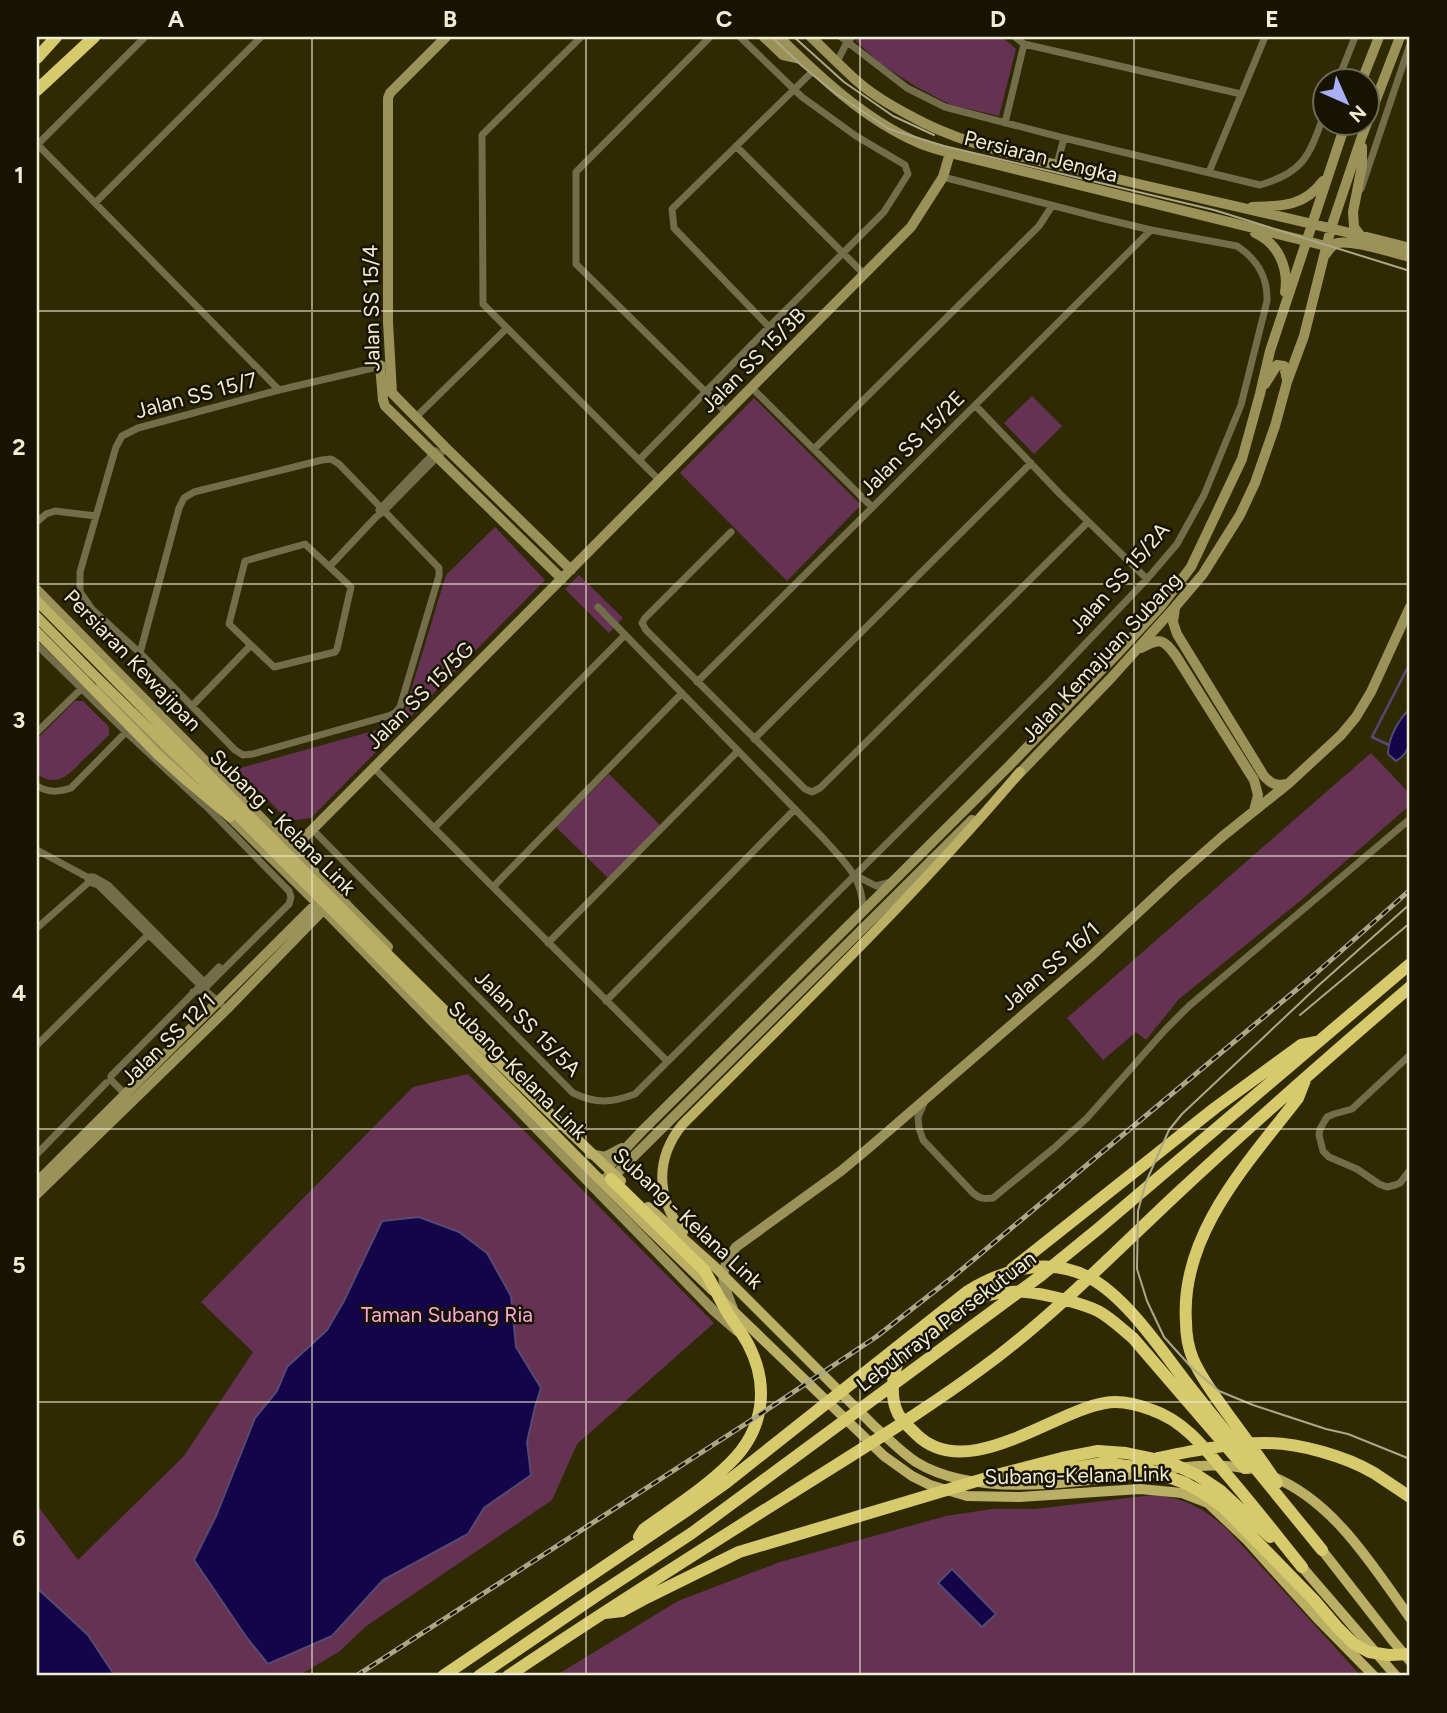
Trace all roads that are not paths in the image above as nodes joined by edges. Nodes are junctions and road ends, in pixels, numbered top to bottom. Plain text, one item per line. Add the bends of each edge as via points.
1 (56, 37) edge
2 (94, 37) edge
3 (145, 37) edge
4 (261, 37) edge
5 (446, 37) edge
6 (581, 37) edge
7 (710, 37) edge
8 (740, 37) edge
9 (764, 37) edge
10 (779, 37) edge
11 (811, 37) edge
12 (1014, 37) edge
13 (1265, 37) edge
14 (1355, 37) edge
15 (1379, 37) edge
16 (1400, 37) edge
17 (847, 39) edge
18 (1024, 44) junction
19 (1410, 44) edge
20 (37, 58) edge
21 (802, 59) junction
22 (837, 62) junction
23 (1344, 66) edge
24 (1368, 66) edge
25 (814, 70) junction
26 (1380, 88) edge
27 (794, 89) junction
28 (37, 90) edge
29 (1241, 94) junction
30 (1005, 123) junction
31 (1317, 136) edge
32 (1341, 136) edge
33 (1362, 136) joint
34 (1064, 138) junction
35 (37, 144) edge
36 (736, 146) junction
37 (950, 153) junction
38 (1057, 164) junction
39 (1209, 172) junction
40 (1327, 175) junction
41 (943, 177) junction
42 (95, 203) junction
43 (1052, 206) junction
44 (1234, 207) junction
45 (1353, 212) junction
46 (1232, 222) junction
47 (1313, 224) junction
48 (1331, 228) junction
49 (1151, 230) junction
50 (1360, 235) junction
51 (1308, 242) junction
52 (1326, 246) junction
53 (1410, 248) edge
54 (843, 254) junction
55 (1323, 257) junction
56 (1410, 257) edge
57 (864, 274) junction
58 (1282, 313) junction
59 (769, 327) junction
60 (507, 328) junction
61 (385, 365) junction
62 (1287, 382) junction
63 (752, 388) junction
64 (279, 390) junction
65 (706, 392) junction
66 (1260, 394) junction
67 (975, 405) junction
68 (727, 413) junction
69 (416, 417) junction
70 (444, 446) junction
71 (814, 449) junction
72 (435, 456) junction
73 (639, 460) junction
74 (1031, 463) junction
75 (660, 481) junction
76 (872, 507) junction
77 (382, 509) junction
78 (96, 516) junction
79 (37, 522) edge
80 (1088, 522) junction
81 (731, 532) dead end
82 (330, 566) junction
83 (571, 570) junction
84 (562, 579) junction
85 (1147, 579) junction
86 (37, 590) edge
87 (37, 601) edge
88 (598, 607) dead end
89 (1175, 607) junction
90 (1410, 607) edge
91 (37, 617) edge
92 (37, 625) edge
93 (37, 632) edge
94 (625, 635) junction
95 (37, 645) edge
96 (250, 646) junction
97 (140, 653) junction
98 (1134, 653) junction
99 (697, 682) junction
100 (82, 688) junction
101 (682, 693) junction
102 (192, 706) junction
103 (124, 711) junction
104 (114, 721) junction
105 (126, 732) junction
106 (37, 733) edge
107 (754, 739) junction
108 (738, 751) junction
109 (374, 768) junction
110 (1020, 772) junction
111 (1289, 783) junction
112 (37, 786) edge
113 (795, 809) junction
114 (1253, 811) junction
115 (260, 817) junction
116 (1410, 819) edge
117 (433, 828) junction
118 (309, 833) junction
119 (276, 834) junction
120 (37, 850) edge
121 (292, 850) junction
122 (285, 864) junction
123 (854, 874) junction
124 (88, 879) junction
125 (891, 882) junction
126 (493, 887) junction
127 (303, 890) junction
128 (335, 895) junction
129 (320, 906) junction
130 (863, 910) junction
131 (300, 919) junction
132 (37, 928) edge
133 (151, 932) junction
134 (548, 943) junction
135 (1410, 964) edge
136 (205, 987) junction
137 (1410, 987) edge
138 (219, 1001) junction
139 (606, 1001) junction
140 (227, 1009) junction
141 (1320, 1041) junction
142 (37, 1045) edge
143 (1410, 1055) edge
144 (667, 1061) junction
145 (1306, 1076) junction
146 (106, 1083) dead end
147 (129, 1098) junction
148 (926, 1100) junction
149 (687, 1104) junction
150 (702, 1119) dead end
151 (631, 1143) junction
152 (586, 1152) junction
153 (37, 1154) edge
154 (1410, 1170) edge
155 (579, 1172) junction
156 (616, 1175) junction
157 (37, 1182) edge
158 (37, 1194) edge
159 (714, 1266) junction
160 (956, 1314) junction
161 (742, 1336) junction
162 (1000, 1474) junction
163 (1031, 1484) junction
164 (1410, 1497) edge
165 (630, 1548) junction
166 (1322, 1550) junction
167 (1302, 1567) junction
168 (601, 1614) junction
169 (1410, 1618) edge
170 (1410, 1654) edge
171 (1410, 1661) edge
172 (443, 1676) edge
173 (479, 1676) edge
174 (508, 1676) edge
175 (1374, 1676) edge
176 (1395, 1676) edge

1 - 20 highway
2 - 28 highway
3 - 35 street
4 - 42 street
5 - 61 main road, Jalan SS 15/4 via 388,98
6 - 60 street via 482,135 483,304
7 - 65 street via 576,172 576,264
8 - 27 street
9 - 21 main road via 783,55
10 - 21 main road, Persiaran Jengka
11 - 22 main road, Persiaran Jengka
12 - 18 street
13 - 29 street
14 - 23 street
15 - 24 main road
16 - 26 main road, Jalan Kemajuan Subang
17 - 22 street
17 - 30 street via 906,88 945,107
18 - 29 street
18 - 30 street
19 - 45 street
21 - 25 main road, Persiaran Jengka
22 - 38 main road, Persiaran Jengka via 858,83 925,123 966,140
25 - 27 street
25 - 37 main road, Persiaran Jengka via 888,126
27 - 36 street
27 - 54 street via 907,169 884,212
29 - 39 street
30 - 34 street
31 - 39 street via 1310,153 1289,174 1260,185
32 - 40 main road, Jalan Kemajuan Subang
33 - 45 main road via 1362,166
33 - 48 main road, Jalan Kemajuan Subang
34 - 38 street
34 - 39 street
35 - 42 street
36 - 54 street
36 - 59 street via 672,209 674,228
37 - 41 main road, Jalan SS 15/3B
37 - 46 main road, Persiaran Jengka
38 - 44 main road, Persiaran Jengka
40 - 44 main road via 1317,190 1299,202
40 - 47 main road, Jalan Kemajuan Subang
41 - 43 street, Jalan SS 15/2A
41 - 57 main road, Jalan SS 15/3B via 911,227
42 - 64 street
43 - 49 street, Jalan SS 15/2A
43 - 71 street via 1040,226
44 - 47 main road, Persiaran Jengka
45 - 50 main road
46 - 51 main road, Persiaran Jengka
46 - 58 main road via 1261,235 1275,248 1287,280
47 - 48 main road, Persiaran Jengka
47 - 51 main road, Jalan Kemajuan Subang
48 - 50 main road, Persiaran Jengka
48 - 52 main road, Jalan Kemajuan Subang
49 - 67 street, Jalan SS 15/2E
49 - 85 street, Jalan SS 15/2A via 1237,246 1259,268 1267,302 1241,405 1204,495 1177,544
50 - 53 main road, Persiaran Jengka
51 - 52 main road, Persiaran Jengka
51 - 58 main road, Jalan Kemajuan Subang
52 - 55 main road, Jalan Kemajuan Subang
54 - 57 street
54 - 59 street
55 - 56 main road via 1337,243
55 - 62 main road, Jalan Kemajuan Subang
57 - 63 main road, Jalan SS 15/3B
58 - 66 main road, Jalan Kemajuan Subang
59 - 65 street
60 - 69 street
60 - 73 street
61 - 64 street, Jalan SS 15/7
61 - 69 main road, Jalan SS 15/4 via 393,393
61 - 72 main road, Jalan SS 15/4 via 385,406
62 - 66 main road via 1284,366 1278,365
62 - 89 main road, Jalan Kemajuan Subang via 1240,515 1203,575
63 - 68 main road, Jalan SS 15/3B
63 - 71 street
64 - 78 street, Jalan SS 15/7 via 122,436
65 - 68 street
65 - 73 street
66 - 125 main road, Jalan Kemajuan Subang via 1242,459 1191,567 1116,655
67 - 74 street
67 - 76 street, Jalan SS 15/2E
68 - 75 main road, Jalan SS 15/3B
69 - 70 main road, Jalan SS 15/4
70 - 72 street
70 - 83 main road, Jalan SS 15/4
71 - 76 street
72 - 77 street
72 - 84 main road, Jalan SS 15/4
73 - 75 street
74 - 80 street
74 - 107 street
75 - 83 main road, Jalan SS 15/3B
76 - 99 street, Jalan SS 15/2E
77 - 82 street
77 - 97 street via 331,459 194,492 179,508
77 - 102 street, Jalan SS 15/7 via 439,568 396,712 243,755
78 - 79 street via 55,511
78 - 97 street, Jalan SS 15/7 via 80,572 80,592
80 - 85 street
80 - 107 street via 820,788 805,789
81 - 99 street via 642,623
82 - 96 street via 305,544 245,561 229,624
82 - 96 street via 351,587 335,652 274,667
83 - 84 main road, Jalan SS 15/3B
84 - 109 main road, Jalan SS 15/5G
85 - 123 street, Jalan SS 15/2A
86 - 115 main road, Persiaran Kewajipan
87 - 159 main road, Subang - Kelana Link via 505,1069
88 - 94 street
89 - 98 main road, Jalan Kemajuan Subang
89 - 111 main road via 1177,634 1264,776 1274,785
90 - 111 main road, Jalan SS 16/1 via 1356,717
91 - 122 main road, Subang - Kelana Link
92 - 103 main road, Persiaran Kewajipan
93 - 122 main road via 158,755
94 - 101 street
94 - 117 street
95 - 100 street
96 - 102 street
97 - 102 street, Jalan SS 15/7
98 - 110 main road, Jalan Kemajuan Subang
98 - 114 main road via 1154,641 1167,643 1254,780 1258,795
99 - 107 street
100 - 104 street
100 - 106 street
101 - 108 street
101 - 126 street
103 - 104 street
103 - 127 main road, Persiaran Kewajipan
104 - 105 street
105 - 112 street via 71,788 60,792
105 - 136 street, Jalan SS 12/1 via 206,806 291,897
108 - 113 street
108 - 134 street
109 - 117 street
109 - 118 main road, Jalan SS 15/5G
110 - 149 main road, Jalan Kemajuan Subang
110 - 159 main road via 973,828 673,1137 663,1161 665,1198 679,1227
111 - 114 main road, Jalan SS 16/1
113 - 123 street
113 - 139 street
114 - 148 main road, Jalan SS 16/1
115 - 119 main road, Persiaran Kewajipan
115 - 128 main road
116 - 148 street via 1189,1006 1087,1118 993,1198 979,1198 923,1140 918,1117
117 - 126 street
118 - 119 main road via 296,838
118 - 121 main road, Jalan SS 15/5G
118 - 144 street, Jalan SS 15/5A via 573,1093 588,1100 616,1101 635,1094
119 - 121 main road, Persiaran Kewajipan
120 - 124 street
121 - 128 main road, Persiaran Kewajipan
122 - 175 main road, Subang-Kelana Link via 643,1224 891,1462 930,1485 967,1496 1140,1489 1182,1493 1208,1503
123 - 125 street via 876,886
123 - 130 street via 862,889
123 - 144 street, Jalan SS 15/5A
124 - 132 street
124 - 133 street
125 - 130 main road, Jalan Kemajuan Subang
126 - 134 street
127 - 129 main road, Persiaran Kewajipan
127 - 131 main road via 307,903
128 - 129 main road
128 - 152 main road, Persiaran Kewajipan
129 - 131 main road, Jalan SS 12/1
129 - 140 main road, Jalan SS 12/1
129 - 155 main road, Persiaran Kewajipan
130 - 151 main road, Jalan Kemajuan Subang
131 - 138 main road, Jalan SS 12/1
133 - 136 street
133 - 142 street
134 - 139 street
135 - 141 highway, Lebuhraya Persekutuan
136 - 138 street
136 - 147 street via 193,992 111,1076
137 - 145 highway
138 - 140 street
138 - 147 main road, Jalan SS 12/1
139 - 144 street
140 - 147 main road, Jalan SS 12/1
141 - 160 highway via 1301,1045 1215,1108
141 - 173 highway, Lebuhraya Persekutuan via 1039,1277 692,1533
143 - 154 street via 1352,1110 1327,1117 1319,1136 1329,1157 1387,1187 1400,1183
145 - 166 highway via 1298,1098 1221,1201 1201,1238 1184,1302 1192,1358
145 - 168 highway via 1077,1289 997,1357 915,1415
146 - 153 street
147 - 157 main road, Jalan SS 12/1
147 - 158 main road, Jalan SS 12/1
148 - 161 main road, Jalan SS 16/1 via 841,1171 736,1247 723,1275
149 - 150 main road
149 - 156 main road, Jalan Kemajuan Subang
151 - 152 main road via 605,1157
151 - 156 main road, Jalan Kemajuan Subang via 609,1167
152 - 156 main road, Persiaran Kewajipan
155 - 156 main road via 597,1179
155 - 161 main road, Persiaran Kewajipan
156 - 161 highway via 704,1269
159 - 163 main road, Subang - Kelana Link via 875,1427 918,1463 957,1478
160 - 166 highway via 976,1300 1004,1291 1042,1294 1099,1311 1133,1338
160 - 167 highway via 898,1363 894,1404 898,1416 920,1437 938,1447 973,1450 994,1447 1107,1402 1154,1410 1196,1439
161 - 165 highway via 761,1382 760,1409 751,1435 732,1461 644,1529
162 - 167 highway via 1098,1451 1169,1462 1221,1492
162 - 168 highway via 739,1552 622,1611
162 - 170 highway via 1035,1475 1103,1462 1144,1468 1185,1483 1223,1507 1354,1644 1369,1652
163 - 164 highway via 1182,1453 1266,1443 1331,1455 1371,1472
163 - 169 main road, Subang - Kelana Link via 1202,1465 1235,1466 1273,1476 1321,1506
165 - 166 highway via 727,1482 968,1292 1007,1272 1040,1266 1088,1276 1113,1293
165 - 172 highway
166 - 171 main road
167 - 176 main road
168 - 174 highway

